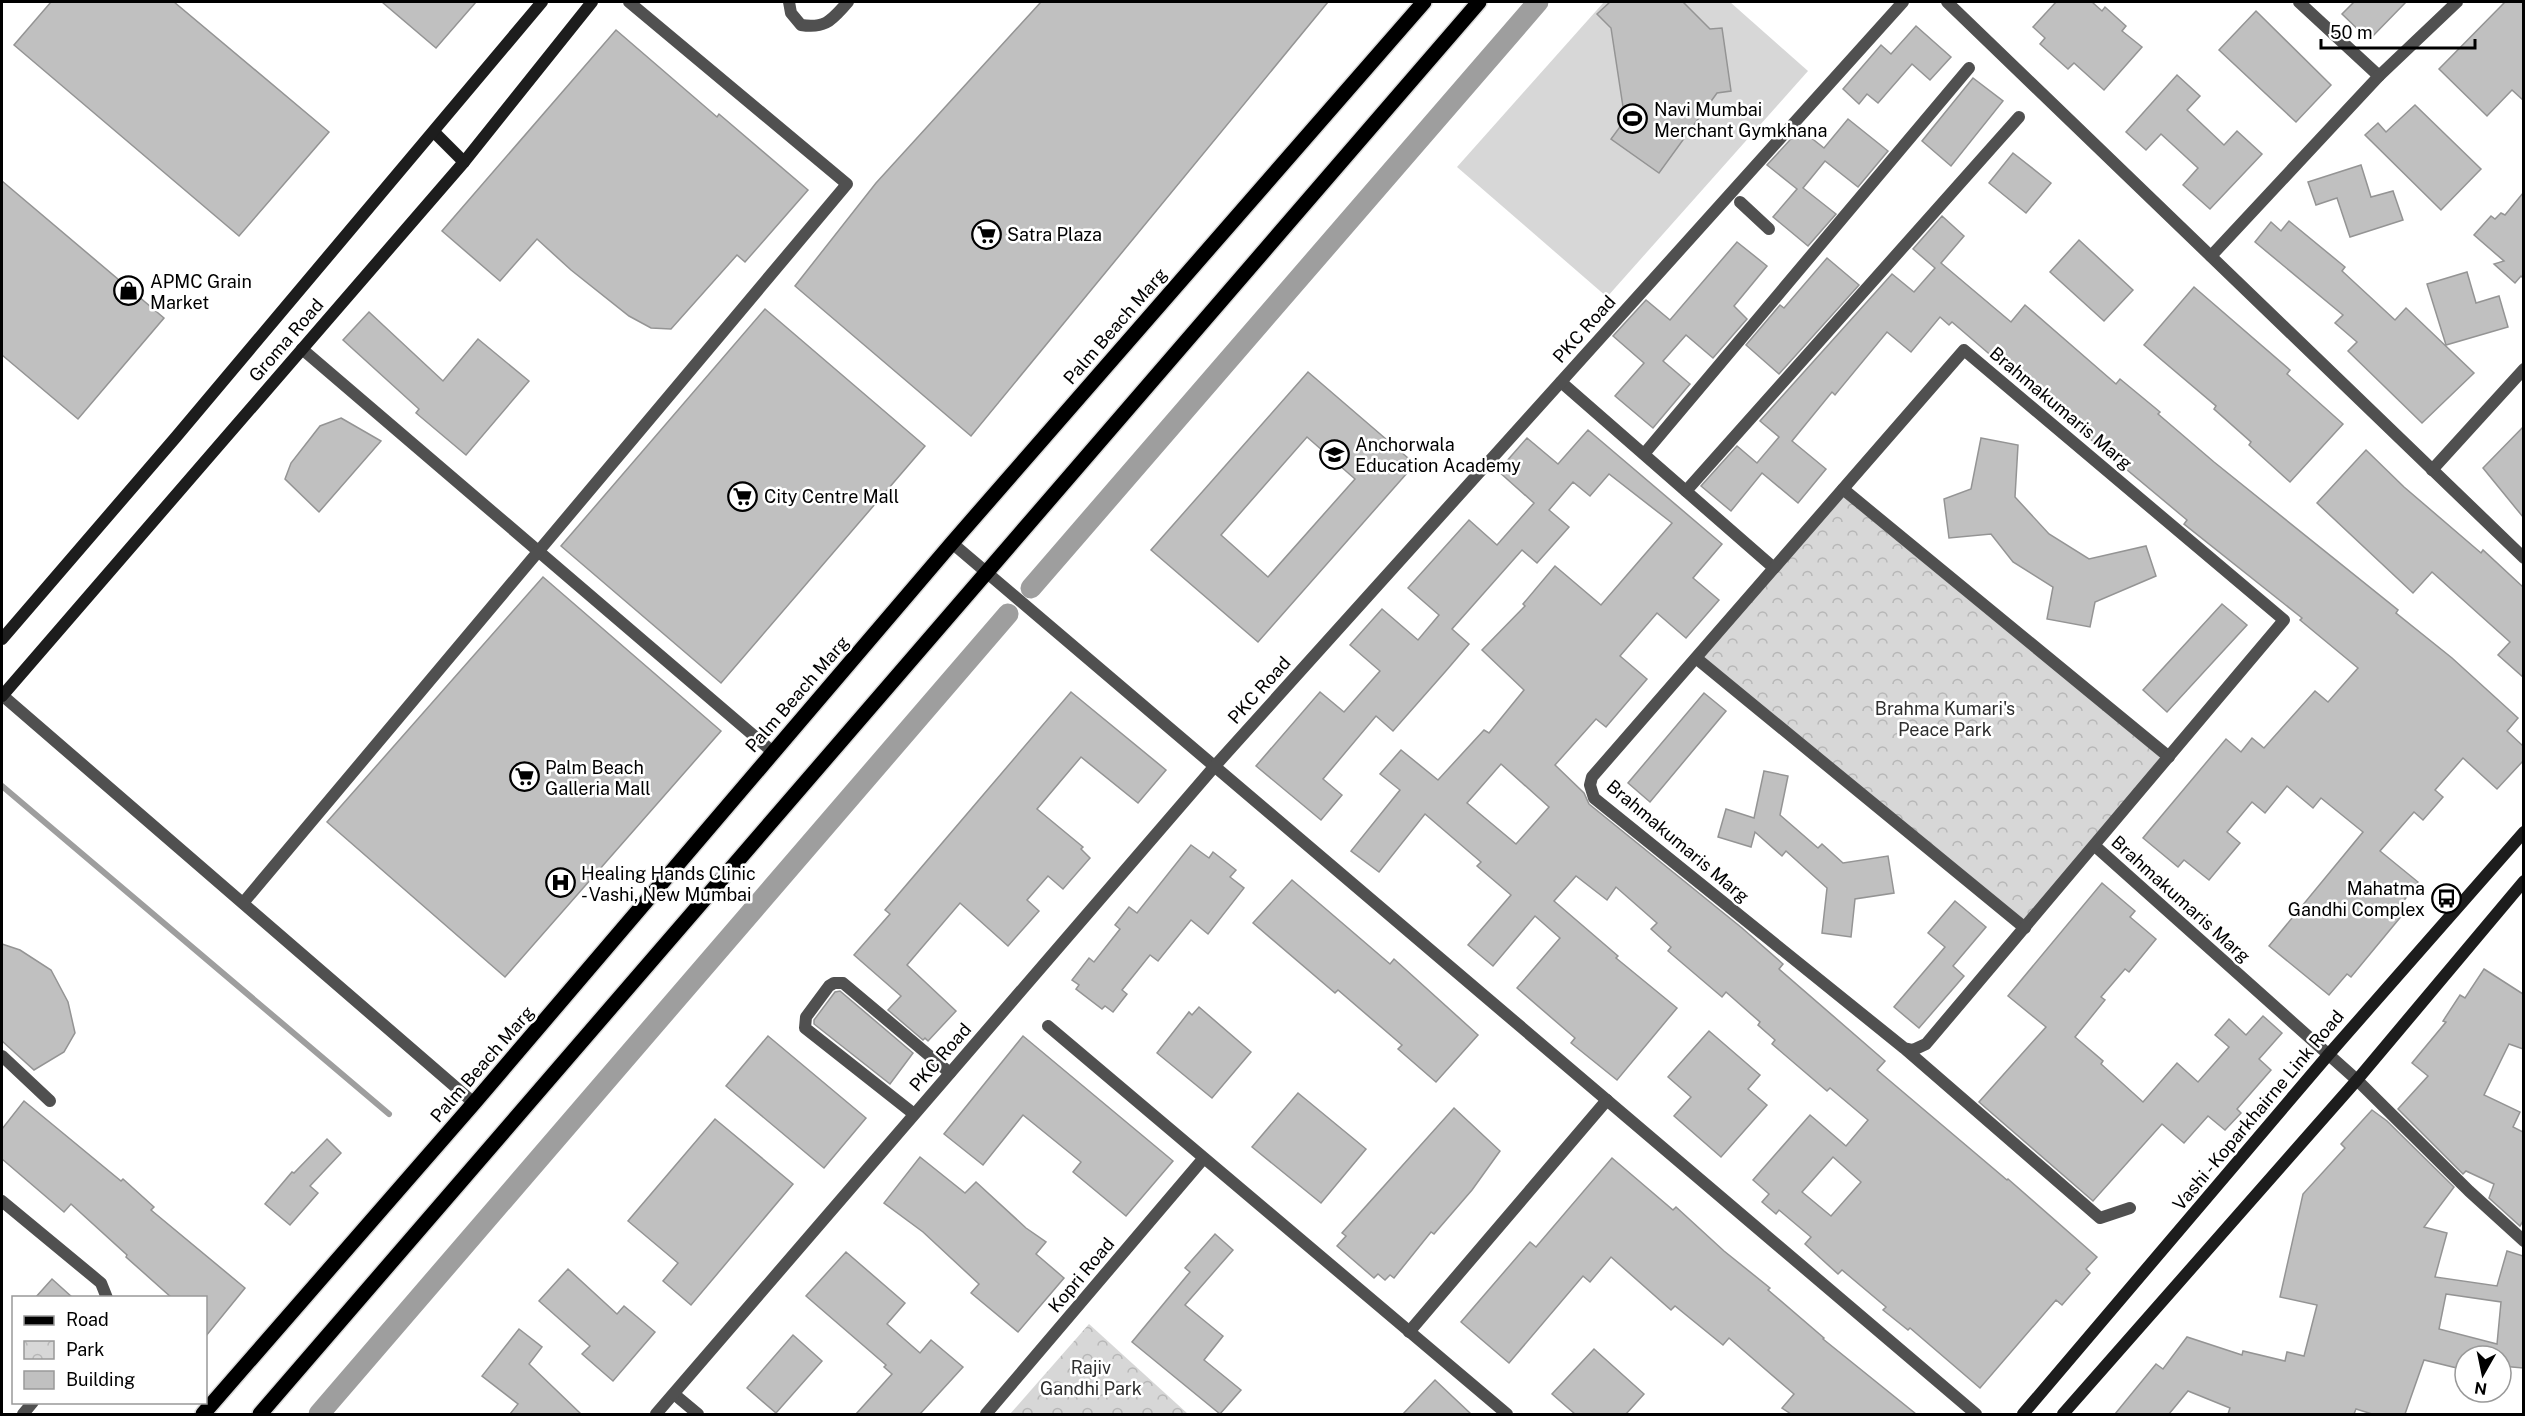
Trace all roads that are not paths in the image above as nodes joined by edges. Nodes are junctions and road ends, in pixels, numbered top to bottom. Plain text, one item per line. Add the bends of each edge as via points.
1 (542, 2) edge
2 (592, 2) edge
3 (629, 2) edge
4 (789, 2) edge
5 (848, 2) edge
6 (1479, 2) edge
7 (1903, 2) edge
8 (1947, 2) edge
9 (2299, 2) edge
10 (2457, 2) edge
11 (1421, 3) edge
12 (1969, 68) dead end
13 (2379, 76) junction
14 (2019, 117) dead end
15 (434, 132) junction
16 (464, 162) junction
17 (1740, 202) dead end
18 (1769, 229) dead end
19 (2211, 256) junction
20 (302, 349) junction
21 (2523, 369) edge
22 (1561, 382) junction
23 (1644, 454) junction
24 (2432, 470) junction
25 (1843, 489) junction
26 (1686, 490) junction
27 (952, 543) junction
28 (539, 553) junction
29 (2523, 558) edge
30 (1774, 568) junction
31 (986, 572) junction
32 (2, 639) edge
33 (1696, 658) junction
34 (2, 696) edge
35 (773, 752) junction
36 (2169, 757) junction
37 (1215, 767) junction
38 (2523, 832) edge
39 (2095, 846) junction
40 (2523, 881) edge
41 (243, 903) junction
42 (2025, 928) junction
43 (1048, 1026) dead end
44 (1904, 1048) junction
45 (2329, 1054) junction
46 (2, 1056) edge
47 (950, 1073) junction
48 (2357, 1080) junction
49 (1607, 1100) junction
50 (50, 1101) dead end
51 (474, 1103) junction
52 (914, 1114) junction
53 (1203, 1159) junction
54 (2, 1201) edge
55 (2130, 1208) dead end
56 (2523, 1241) edge
57 (106, 1296) edge
58 (1409, 1332) junction
59 (674, 1394) junction
60 (1503, 1413) edge
61 (203, 1414) edge
62 (260, 1414) edge
63 (656, 1414) edge
64 (698, 1414) edge
65 (986, 1414) edge
66 (1976, 1414) edge
67 (2023, 1414) edge
68 (2063, 1414) edge

1 - 15 main road, Groma Road
2 - 16 main road, Groma Road
3 - 28 street via 847,184
4 - 5 street via 791,13 801,25 816,27 828,23
6 - 31 main road
7 - 22 street, PKC Road
8 - 19 street
9 - 13 street
10 - 13 street
11 - 27 main road, Palm Beach Marg
12 - 23 street
13 - 19 street
14 - 26 street
15 - 16 main road
15 - 32 main road, Groma Road
16 - 20 main road, Groma Road
17 - 18 street
19 - 24 street
20 - 28 street
20 - 34 main road, Groma Road
21 - 24 street
22 - 23 street
22 - 37 street, PKC Road
23 - 26 street
24 - 29 street
25 - 30 street, Brahmakumaris Marg
25 - 36 street
25 - 36 street, Brahmakumaris Marg via 1964,350 2284,620
26 - 30 street
27 - 31 street
27 - 35 main road, Palm Beach Marg
28 - 35 street
28 - 41 street
30 - 33 street, Brahmakumaris Marg
31 - 37 street
31 - 62 main road
33 - 42 street
33 - 44 street, Brahmakumaris Marg via 1592,777 1594,798
34 - 41 street
35 - 51 main road, Palm Beach Marg
36 - 39 street, Brahmakumaris Marg
37 - 47 street, PKC Road
37 - 49 street
38 - 45 main road, Vashi - Koparkhairne Link Road
39 - 42 street
39 - 45 street, Brahmakumaris Marg
40 - 48 main road
41 - 51 street
42 - 44 street via 1926,1044 1913,1050
43 - 53 street
44 - 55 street, Brahmakumaris Marg via 2100,1218
45 - 48 street, Brahmakumaris Marg
45 - 67 main road, Vashi - Koparkhairne Link Road
46 - 50 street
47 - 52 street, PKC Road
47 - 52 street via 843,983 829,986 806,1017 806,1028
48 - 56 street, Brahmakumaris Marg
48 - 68 main road
49 - 58 street
49 - 66 street
51 - 61 main road, Palm Beach Marg
52 - 59 street, PKC Road
53 - 58 street
53 - 65 street, Kopri Road
54 - 57 street via 101,1283
58 - 60 street
59 - 63 street, PKC Road
59 - 64 street

